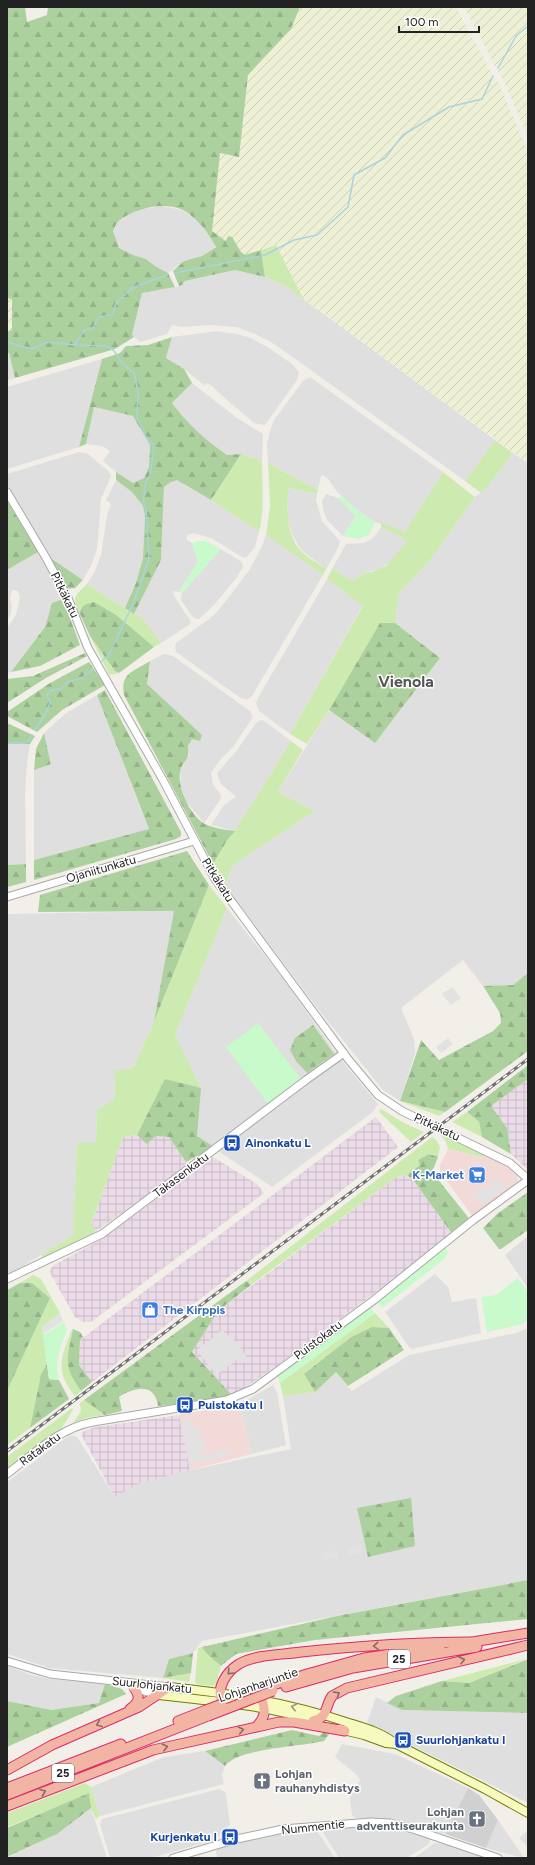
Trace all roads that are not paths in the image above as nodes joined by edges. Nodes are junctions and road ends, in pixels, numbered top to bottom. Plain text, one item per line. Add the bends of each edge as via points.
1 (7, 492) edge
2 (194, 841) junction
3 (7, 897) edge
4 (344, 1054) junction
5 (528, 1180) edge
6 (7, 1279) edge
7 (75, 1426) joint
8 (7, 1474) edge
9 (528, 1633) edge
10 (528, 1638) edge
11 (471, 1642) junction
12 (528, 1645) edge
13 (7, 1661) edge
14 (104, 1680) junction
15 (169, 1687) junction
16 (271, 1688) junction
17 (135, 1689) junction
18 (219, 1692) junction
19 (158, 1695) junction
20 (262, 1700) junction
21 (222, 1702) junction
22 (265, 1709) junction
23 (124, 1713) junction
24 (207, 1713) junction
25 (325, 1714) junction
26 (313, 1721) junction
27 (256, 1727) junction
28 (345, 1730) junction
29 (396, 1744) junction
30 (7, 1770) edge
31 (7, 1788) edge
32 (485, 1789) junction
33 (7, 1795) edge
34 (7, 1806) edge
35 (528, 1807) edge
36 (528, 1813) edge
37 (173, 1858) edge
38 (498, 1858) edge

1 - 2 street, Pitkäkatu via 57,577 88,648 163,780
2 - 3 street, Ojaniitunkatu
2 - 4 street, Pitkäkatu via 214,879
4 - 5 street, Pitkäkatu via 378,1095 402,1111 491,1152 510,1163
4 - 6 street, Takasenkatu via 102,1234
5 - 7 street, Puistokatu via 374,1300 253,1389 227,1400
7 - 8 street, Ratakatu via 54,1438
9 - 11 highway, Lohjanharjuntie / 25
10 - 16 highway, Lohjanharjuntie / 25 via 353,1668
11 - 16 highway, Lohjanharjuntie / 25 via 364,1658 307,1674
11 -> 18 highway via 352,1647 259,1658 239,1664 231,1670
25 -> 12 highway via 332,1696 347,1688
13 - 14 street via 50,1674
14 - 15 street, Suurlohjankatu
14 - 17 street, Suurlohjankatu
15 - 18 main road, Suurlohjankatu
15 - 19 highway
16 - 24 highway, Lohjanharjuntie / 25, bridge
17 - 19 street, Suurlohjankatu
17 - 23 highway via 139,1700
18 - 20 main road, Suurlohjankatu
18 - 21 highway
19 - 21 main road, Suurlohjankatu
19 - 23 highway via 146,1704
20 - 22 highway
25 -> 20 main road, Suurlohjankatu
21 - 22 main road, Suurlohjankatu
22 - 26 main road, Suurlohjankatu
22 - 27 highway via 261,1722
23 -> 30 highway via 52,1745
24 - 31 highway, Lohjanharjuntie / 25
24 - 33 highway, Lohjanharjuntie / 25
25 - 26 highway
25 - 29 main road, Suurlohjankatu via 389,1738
26 - 28 main road, Suurlohjankatu
27 - 28 highway via 288,1722
34 -> 27 highway via 153,1750
28 - 29 main road, Suurlohjankatu
29 - 32 main road, Suurlohjankatu
32 - 35 main road, Suurlohjankatu
32 - 36 main road, Suurlohjankatu
37 - 38 street, Nummentie via 237,1839 283,1829 371,1822 390,1823 413,1829

